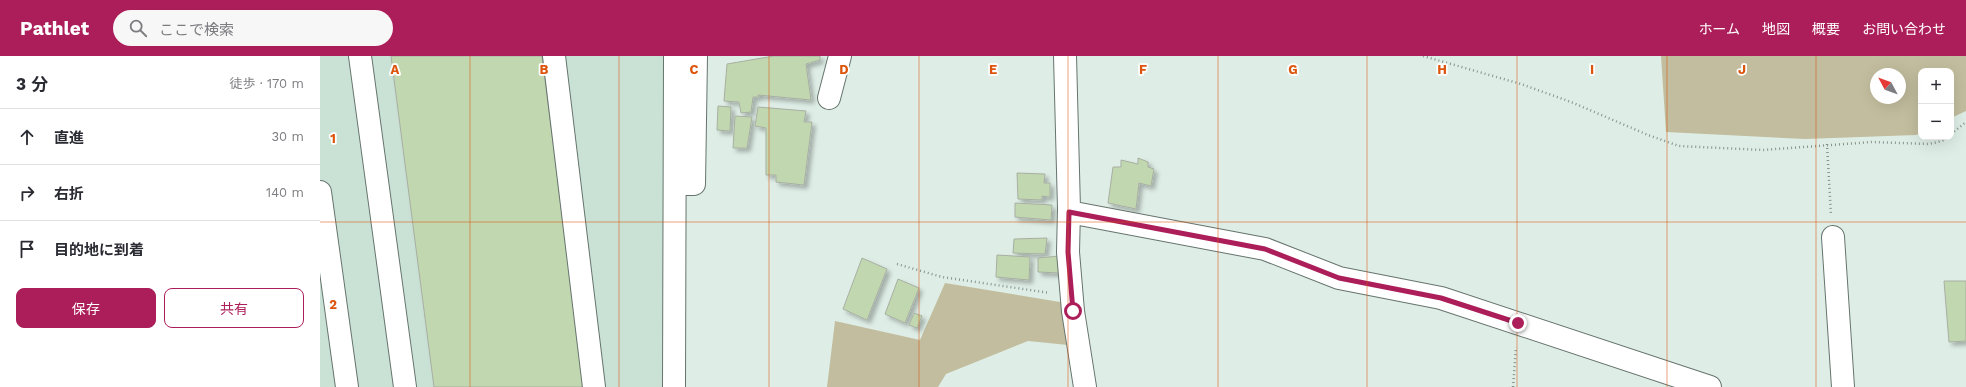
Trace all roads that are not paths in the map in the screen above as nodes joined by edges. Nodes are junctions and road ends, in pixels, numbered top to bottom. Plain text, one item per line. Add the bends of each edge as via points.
1 (360, 56) edge
2 (554, 56) edge
3 (675, 56) edge
4 (696, 56) edge
5 (840, 56) edge
6 (1065, 56) edge
7 (829, 98) dead end
8 (675, 184) junction
9 (320, 192) edge
10 (1069, 212) junction
11 (1833, 237) road end
12 (347, 387) edge
13 (405, 387) edge
14 (594, 387) edge
15 (674, 387) edge
16 (1085, 387) edge
17 (1710, 387) edge
18 (1843, 387) edge

1 - 13 street
2 - 14 street
3 - 8 street
4 - 8 street via 694,184
5 - 7 street
6 - 10 street
8 - 15 street
9 - 12 street
10 - 16 street via 1068,252 1072,296
10 - 17 street via 1265,249 1339,278 1441,298
11 - 18 street

